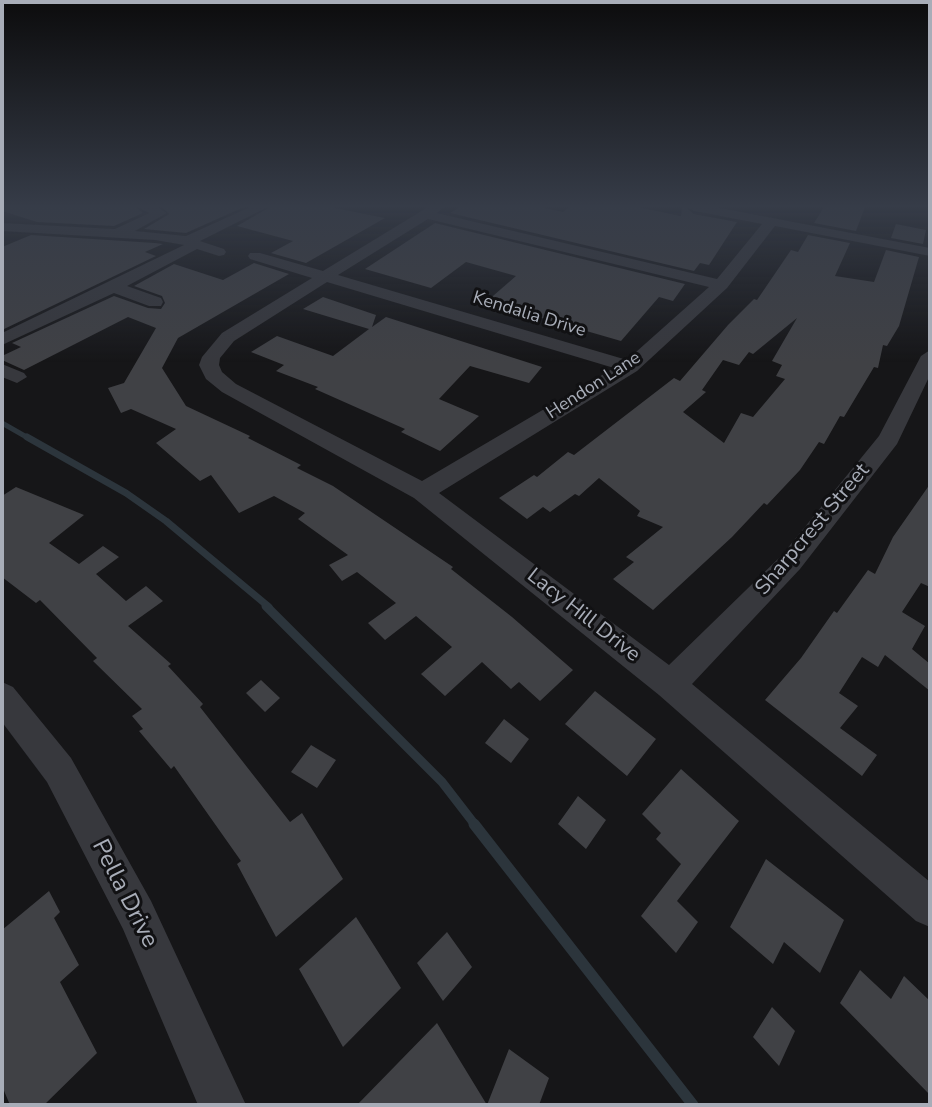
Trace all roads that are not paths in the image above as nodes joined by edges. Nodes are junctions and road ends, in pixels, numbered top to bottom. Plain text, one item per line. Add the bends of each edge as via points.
1 (164, 259) edge
2 (264, 259) edge
3 (353, 259) edge
4 (618, 259) edge
5 (742, 259) edge
6 (325, 276) junction
7 (721, 285) junction
8 (114, 287) junction
9 (155, 302) dead end
10 (2, 340) edge
11 (930, 356) edge
12 (630, 367) junction
13 (422, 492) junction
14 (670, 685) junction
15 (2, 697) edge
16 (930, 907) edge
17 (213, 1100) edge

1 - 8 street
2 - 6 street, Kendalia Drive
3 - 6 street
4 - 7 street
5 - 7 street, Hendon Lane
6 - 12 street, Kendalia Drive
6 - 13 street, Lacy Hill Drive via 216,348 209,365 213,375 229,388
7 - 12 street, Hendon Lane
8 - 9 street
8 - 10 street
11 - 14 street, Sharpcrest Street via 889,439 791,562
12 - 13 street, Hendon Lane
13 - 14 street, Lacy Hill Drive
14 - 16 street, Lacy Hill Drive
15 - 17 street, Pella Drive via 59,770 137,915

